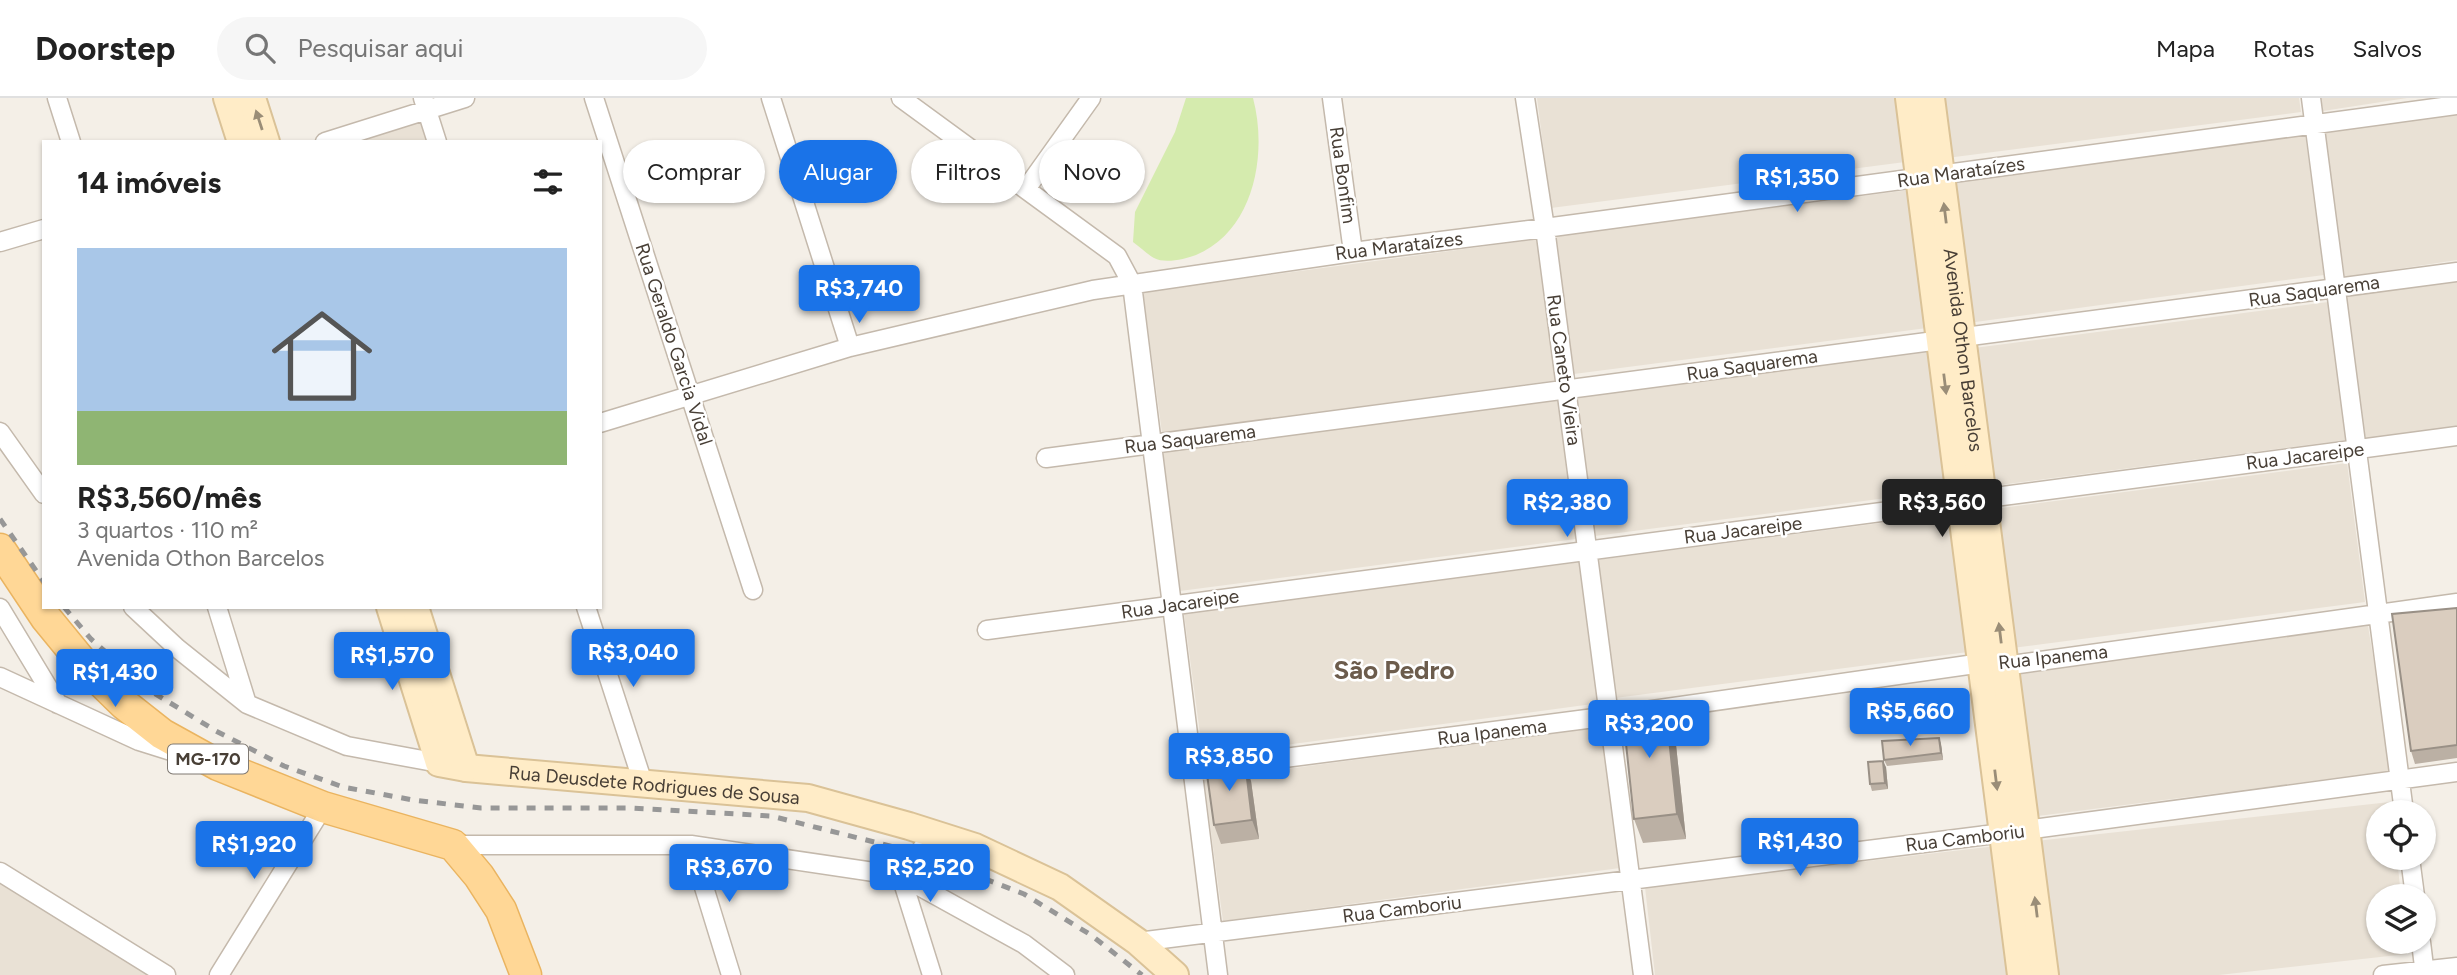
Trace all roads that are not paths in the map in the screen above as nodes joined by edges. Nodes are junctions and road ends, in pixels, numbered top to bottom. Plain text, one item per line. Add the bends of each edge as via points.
1 (57, 98) edge
2 (227, 98) edge
3 (251, 98) edge
4 (465, 98) edge
5 (594, 98) edge
6 (771, 98) edge
7 (901, 98) edge
8 (1091, 98) edge
9 (1332, 98) edge
10 (1524, 98) edge
11 (1909, 98) edge
12 (1931, 98) edge
13 (2311, 98) edge
14 (425, 104) edge
15 (2457, 105) edge
16 (2315, 124) junction
17 (70, 140) edge
18 (240, 140) edge
19 (264, 140) edge
20 (330, 140) edge
21 (436, 140) edge
22 (1930, 176) junction
23 (1026, 189) junction
24 (1545, 228) junction
25 (42, 230) edge
26 (0, 243) edge
27 (1353, 252) junction
28 (2457, 272) edge
29 (1132, 284) junction
30 (2336, 288) junction
31 (1951, 339) junction
32 (850, 347) junction
33 (1567, 390) junction
34 (691, 394) junction
35 (602, 422) edge
36 (0, 432) edge
37 (2457, 436) edge
38 (1151, 444) junction
39 (2357, 449) junction
40 (1046, 458) dead end
41 (42, 491) edge
42 (1972, 500) junction
43 (0, 549) edge
44 (1588, 550) junction
45 (752, 590) dead end
46 (2457, 603) edge
47 (1171, 605) junction
48 (0, 608) edge
49 (135, 609) edge
50 (218, 609) edge
51 (391, 609) edge
52 (416, 609) edge
53 (587, 609) edge
54 (2378, 614) junction
55 (987, 630) dead end
56 (1993, 664) junction
57 (0, 677) edge
58 (58, 704) junction
59 (247, 704) junction
60 (1610, 716) junction
61 (439, 763) junction
62 (221, 766) junction
63 (466, 768) junction
64 (1192, 770) junction
65 (2457, 772) edge
66 (2400, 780) junction
67 (643, 783) junction
68 (2402, 800) edge
69 (323, 807) junction
70 (2014, 831) junction
71 (933, 834) junction
72 (453, 845) junction
73 (691, 845) junction
74 (0, 872) edge
75 (479, 876) junction
76 (901, 876) junction
77 (1631, 880) junction
78 (1212, 933) junction
79 (1138, 942) junction
80 (2423, 954) edge
81 (2457, 967) edge
82 (2425, 973) edge
83 (166, 975) edge
84 (219, 975) edge
85 (507, 975) edge
86 (526, 975) edge
87 (731, 975) edge
88 (932, 975) edge
89 (1065, 975) edge
90 (1175, 975) edge
91 (1218, 975) edge
92 (1643, 975) edge
93 (2021, 975) edge
94 (2045, 975) edge
95 (2383, 975) edge

1 - 17 street
2 - 18 street
19 -> 3 street
4 - 14 street
5 - 34 street, Rua Geraldo Garcia Vidal
6 - 32 street
7 - 23 street
8 - 23 street
9 - 27 street, Rua Bonfim
10 - 24 street, Rua Caneto Vieira
11 - 22 street, Avenida Othon Barcelos
12 - 22 street, Avenida Othon Barcelos
13 - 16 street
14 - 20 street
14 - 21 street
15 - 16 street, Rua Marataízes
16 - 22 street, Rua Marataízes
16 - 30 street
22 - 24 street, Rua Marataízes
22 - 31 street, Avenida Othon Barcelos
23 - 29 street via 1117,256
24 - 27 street, Rua Marataízes
24 - 33 street, Rua Caneto Vieira
25 - 26 street
27 - 29 street, Rua Marataízes
28 - 30 street, Rua Saquarema
29 - 32 street, Rua Marataízes
29 - 38 street
30 - 31 street, Rua Saquarema
30 - 39 street
31 - 33 street, Rua Saquarema
31 - 42 street, Avenida Othon Barcelos
32 - 34 street, Rua Marataízes
33 - 38 street, Rua Saquarema
33 - 44 street, Rua Caneto Vieira
34 - 35 street, Rua Marataízes
34 - 45 street, Rua Geraldo Garcia Vidal
36 - 41 street
37 - 39 street, Rua Jacareipe
38 - 40 street, Rua Saquarema
38 - 47 street
39 - 42 street, Rua Jacareipe
39 - 54 street
42 - 44 street, Rua Jacareipe
42 - 56 street, Avenida Othon Barcelos
43 - 62 main road, MG-170 via 46,618 87,668 162,734
44 - 47 street, Rua Jacareipe
44 - 60 street, Rua Caneto Vieira
46 - 54 street, Rua Ipanema
47 - 55 street, Rua Jacareipe
47 - 64 street
48 - 58 street
49 - 59 street, Rua Deusdete Rodrigues de Sousa
50 - 59 street
51 - 61 street
52 - 63 street
53 - 67 street
54 - 56 street, Rua Ipanema
54 - 66 street
56 - 60 street, Rua Ipanema
56 - 70 street, Avenida Othon Barcelos
57 - 58 street
58 - 62 street via 139,741
59 - 61 street, Rua Deusdete Rodrigues de Sousa via 346,746
60 - 64 street, Rua Ipanema
60 - 77 street, Rua Caneto Vieira
61 - 63 street, Rua Deusdete Rodrigues de Sousa
62 - 69 main road, MG-170
63 - 67 street, Rua Deusdete Rodrigues de Sousa
64 - 78 street
65 - 66 street, Rua Camboriu
66 - 68 street
66 - 70 street, Rua Camboriu
67 - 71 street, Rua Deusdete Rodrigues de Sousa via 808,798
69 - 72 main road, MG-170
69 - 84 street
70 - 77 street, Rua Camboriu
70 - 93 street, Avenida Othon Barcelos
94 -> 70 street, Avenida Othon Barcelos
71 - 76 street
71 - 79 street, Rua Deusdete Rodrigues de Sousa via 975,847 1060,887
72 - 73 street
72 - 75 main road
73 - 76 street
73 - 87 street
74 - 83 street
75 - 85 main road via 485,913
75 - 86 main road via 501,910
76 - 88 street
76 - 89 street via 1024,944
77 - 78 street, Rua Camboriu
77 - 92 street, Rua Caneto Vieira
78 - 79 street, Rua Camboriu
78 - 91 street
79 - 90 street, Rua Deusdete Rodrigues de Sousa
80 - 82 street
81 - 82 street
82 - 95 street

